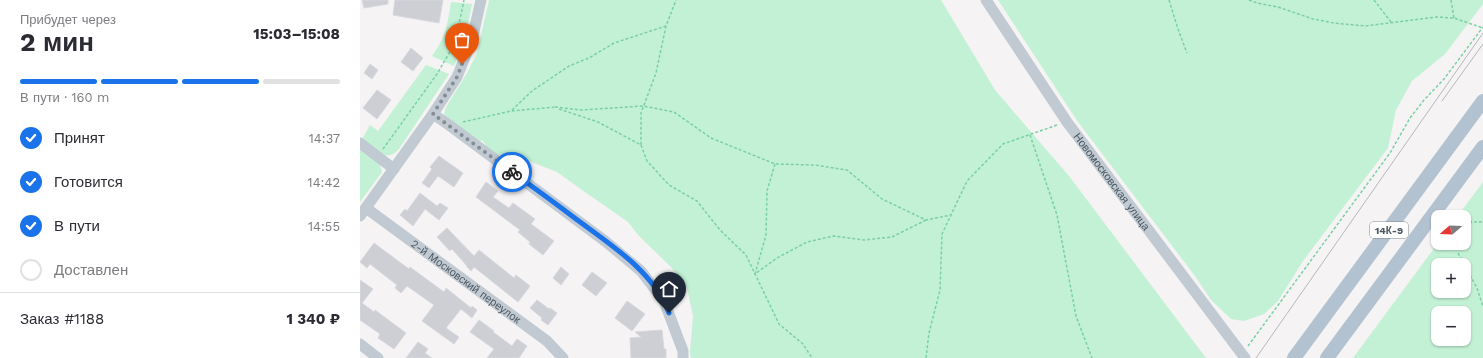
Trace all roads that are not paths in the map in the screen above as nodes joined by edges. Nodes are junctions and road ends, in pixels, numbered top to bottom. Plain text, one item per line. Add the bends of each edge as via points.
1 (481, 0) edge
2 (986, 0) edge
3 (1483, 101) edge
4 (433, 114) junction
5 (360, 143) edge
6 (1483, 147) edge
7 (394, 169) junction
8 (363, 212) edge
9 (360, 344) edge
10 (1243, 356) edge
11 (378, 358) edge
12 (564, 358) edge
13 (683, 358) edge
14 (1294, 358) edge
15 (1327, 358) edge

1 - 4 street via 472,40 457,77
2 - 10 street, Новомосковская улица via 1067,122
3 - 14 main road, 14К-9
4 - 7 street
4 - 13 street via 605,241 641,271 664,301 683,351
5 - 7 street
6 - 15 main road
7 - 8 street
8 - 12 street, 2-й Московский переулок via 547,341
9 - 11 street

